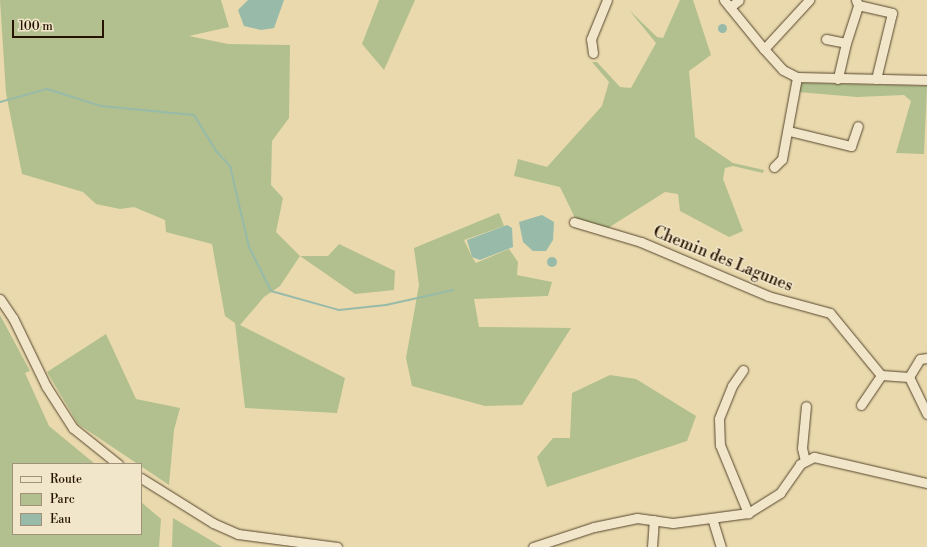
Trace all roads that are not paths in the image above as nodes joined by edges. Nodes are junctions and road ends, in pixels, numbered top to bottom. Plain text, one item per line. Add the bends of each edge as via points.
1 (607, 0) edge
2 (739, 0) edge
3 (808, 0) edge
4 (857, 2) edge
5 (727, 4) edge
6 (826, 39) dead end
7 (846, 43) junction
8 (764, 49) junction
9 (593, 53) dead end
10 (798, 77) junction
11 (838, 79) junction
12 (876, 79) junction
13 (927, 80) edge
14 (858, 126) dead end
15 (789, 131) junction
16 (774, 167) dead end
17 (574, 222) dead end
18 (0, 299) edge
19 (927, 358) edge
20 (743, 370) dead end
21 (881, 375) junction
22 (909, 377) junction
23 (861, 405) dead end
24 (806, 406) dead end
25 (927, 414) edge
26 (805, 461) junction
27 (117, 463) edge
28 (142, 479) edge
29 (927, 483) edge
30 (748, 513) junction
31 (712, 518) junction
32 (654, 520) junction
33 (337, 547) edge
34 (533, 547) edge
35 (652, 547) edge
36 (721, 547) edge

1 - 9 street via 591,39
2 - 5 street
3 - 8 street
4 - 7 street
4 - 12 street via 892,13
5 - 8 street
6 - 7 street
7 - 11 street
8 - 10 street via 783,70
10 - 11 street
10 - 15 street
11 - 12 street
12 - 13 street
14 - 15 street via 852,146
15 - 16 street via 782,159
17 - 21 street, Chemin des Lagunes via 641,242 768,296 830,313
18 - 27 street via 46,386 73,428
19 - 22 street via 920,359
20 - 30 street via 732,386 719,419 720,445
21 - 22 street
21 - 23 street
22 - 25 street
24 - 26 street via 802,448
26 - 29 street via 823,456
26 - 30 street via 780,493
28 - 33 street via 213,523 254,537
30 - 31 street
31 - 32 street via 673,522
31 - 36 street
32 - 34 street via 616,522
32 - 35 street

